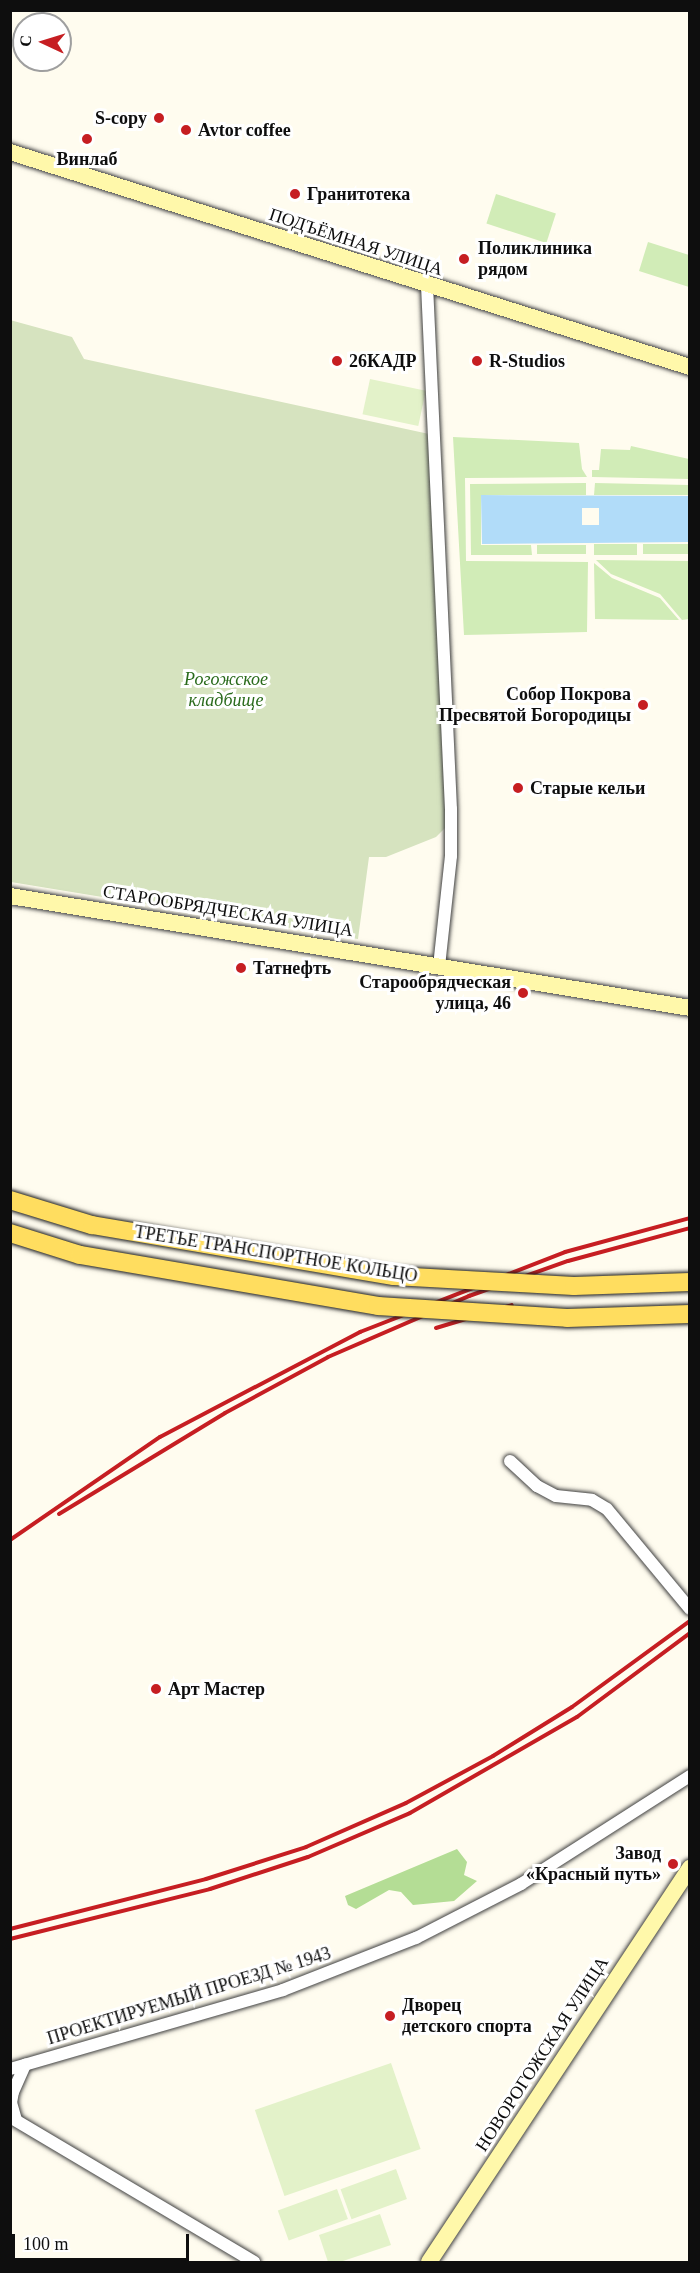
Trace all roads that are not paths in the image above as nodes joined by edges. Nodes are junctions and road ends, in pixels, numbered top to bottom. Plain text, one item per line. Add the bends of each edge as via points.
1 (10, 152) edge
2 (427, 285) junction
3 (690, 367) edge
4 (10, 896) edge
5 (440, 966) junction
6 (690, 1008) edge
7 (10, 1200) edge
8 (10, 1233) edge
9 (690, 1282) edge
10 (690, 1314) edge
11 (510, 1461) dead end
12 (690, 1609) edge
13 (686, 1780) edge
14 (690, 1867) edge
15 (25, 2065) junction
16 (10, 2069) edge
17 (13, 2118) edge
18 (254, 2262) edge
19 (429, 2262) edge

1 - 2 street, ПОДЪЁМНАЯ УЛИЦА
2 - 3 street, ПОДЪЁМНАЯ УЛИЦА
2 - 5 street via 451,789 452,855
4 - 5 street, СТАРООБРЯДЧЕСКАЯ УЛИЦА
5 - 6 street, СТАРООБРЯДЧЕСКАЯ УЛИЦА
7 - 9 main road, ТРЕТЬЕ ТРАНСПОРТНОЕ КОЛЬЦО, bridge via 92,1225 393,1276 573,1286
8 - 10 main road, ТРЕТЬЕ ТРАНСПОРТНОЕ КОЛЬЦО, bridge via 80,1255 378,1306 567,1318
11 - 12 street via 537,1486 556,1496 592,1500 607,1509
13 - 15 street, ПРОЕКТИРУЕМЫЙ ПРОЕЗД № 1943 via 520,1884 416,1938 283,1990
14 - 19 street, НОВОРОГОЖСКАЯ УЛИЦА
15 - 16 street, ПРОЕКТИРУЕМЫЙ ПРОЕЗД № 1943
15 - 17 street via 13,2092
17 - 18 street

